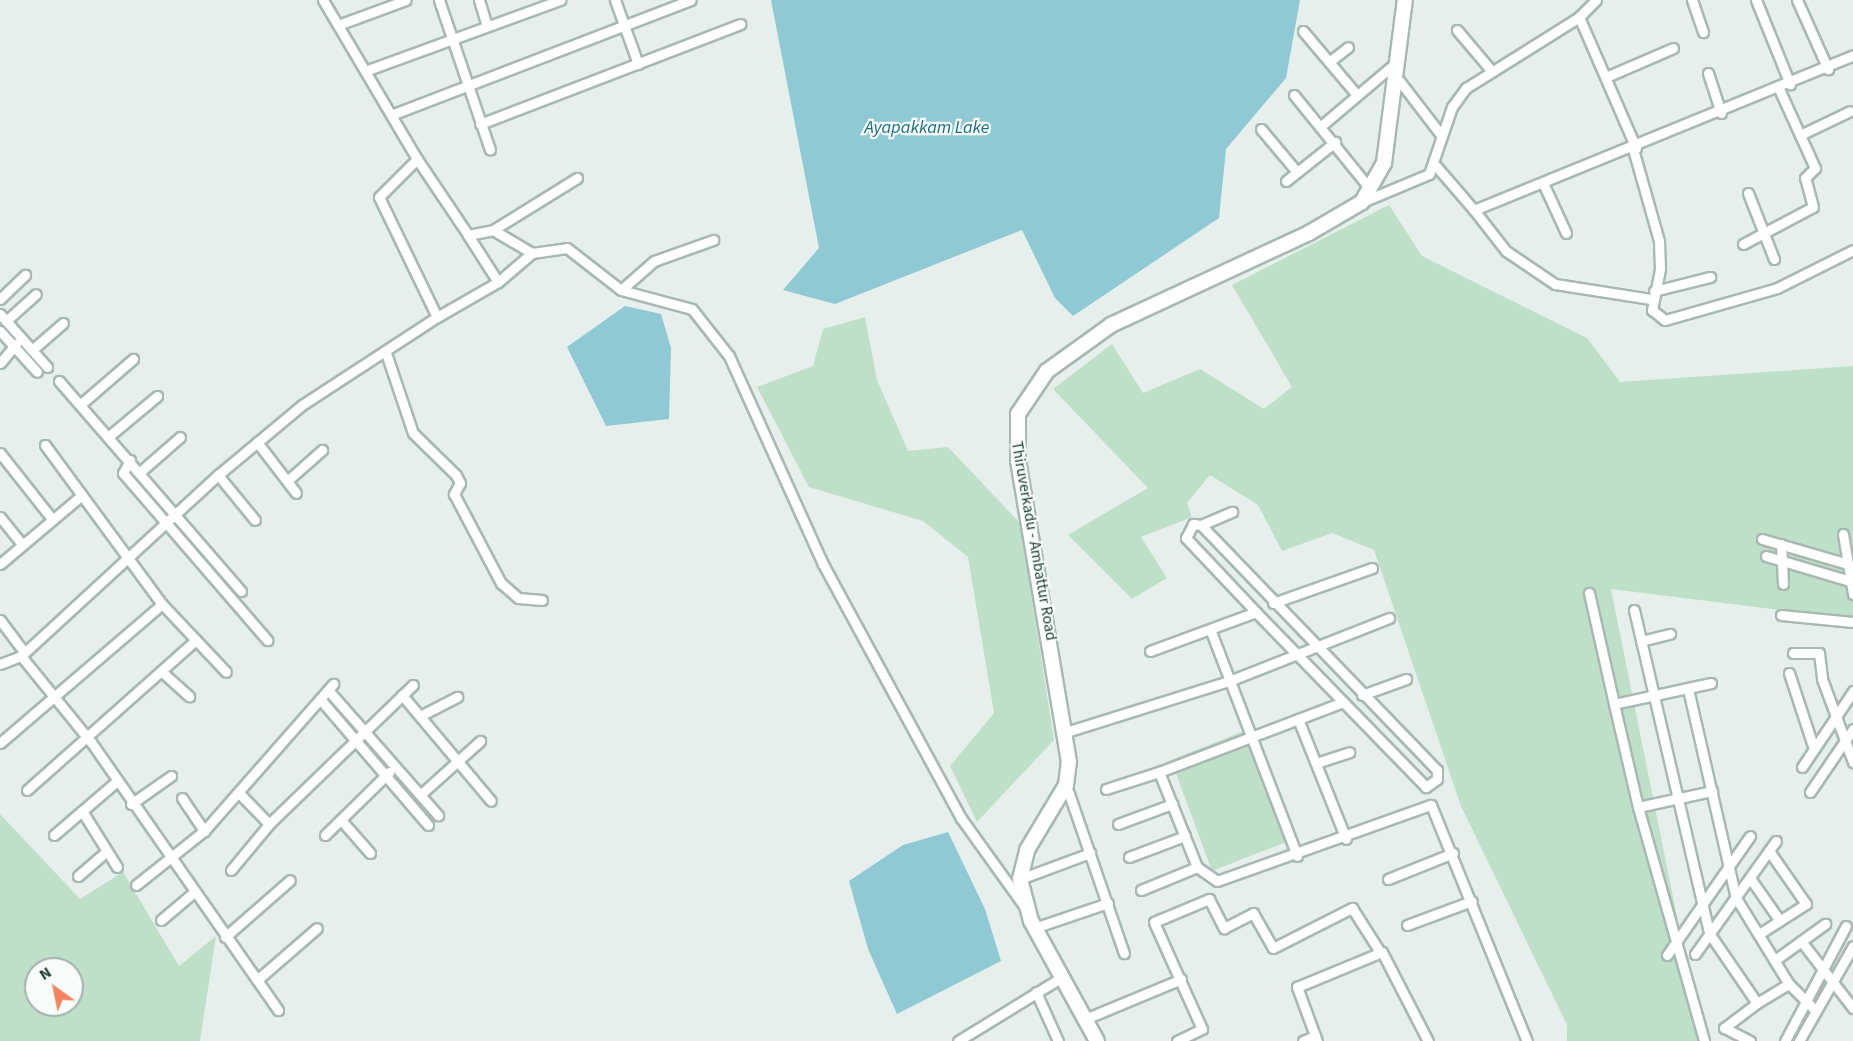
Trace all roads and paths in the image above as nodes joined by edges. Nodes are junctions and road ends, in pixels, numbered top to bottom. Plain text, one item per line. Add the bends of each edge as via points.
1 (323, 0) edge
2 (405, 0) edge
3 (438, 0) edge
4 (479, 0) edge
5 (560, 0) edge
6 (615, 0) edge
7 (691, 0) edge
8 (1405, 0) edge
9 (1596, 0) edge
10 (1692, 0) edge
11 (1756, 0) edge
12 (1797, 0) edge
13 (1579, 17) junction
14 (740, 24) dead end
15 (338, 25) junction
16 (624, 25) junction
17 (487, 26) junction
18 (1456, 30) dead end
19 (1304, 32) dead end
20 (1703, 32) dead end
21 (451, 39) junction
22 (1348, 47) dead end
23 (1673, 48) dead end
24 (1853, 55) edge
25 (1399, 60) junction
26 (1329, 62) junction
27 (638, 64) junction
28 (1490, 69) junction
29 (1828, 69) junction
30 (365, 71) junction
31 (1708, 73) dead end
32 (1606, 77) junction
33 (1398, 79) junction
34 (466, 84) junction
35 (1790, 84) junction
36 (1779, 89) junction
37 (1356, 94) junction
38 (1294, 95) dead end
39 (1850, 111) dead end
40 (1721, 112) junction
41 (391, 115) junction
42 (480, 124) junction
43 (1321, 126) junction
44 (1261, 129) dead end
45 (1441, 135) junction
46 (1800, 135) junction
47 (1335, 142) junction
48 (1634, 148) junction
49 (490, 150) dead end
50 (417, 159) junction
51 (1436, 166) junction
52 (1297, 172) junction
53 (577, 178) dead end
54 (1287, 181) dead end
55 (1544, 183) junction
56 (1370, 189) junction
57 (1748, 192) dead end
58 (1362, 202) junction
59 (1474, 210) junction
60 (493, 230) junction
61 (1763, 232) junction
62 (1566, 233) dead end
63 (468, 235) junction
64 (713, 240) dead end
65 (1743, 244) dead end
66 (1853, 250) edge
67 (532, 253) junction
68 (1774, 259) dead end
69 (25, 275) dead end
70 (1710, 277) dead end
71 (498, 282) junction
72 (621, 290) junction
73 (36, 294) dead end
74 (1652, 295) junction
75 (0, 298) edge
76 (3, 317) edge
77 (437, 317) junction
78 (63, 323) dead end
79 (0, 332) edge
80 (22, 339) junction
81 (14, 347) junction
82 (32, 350) junction
83 (386, 353) junction
84 (133, 359) dead end
85 (0, 363) edge
86 (47, 367) dead end
87 (37, 372) dead end
88 (59, 381) dead end
89 (157, 396) dead end
90 (81, 404) junction
91 (180, 436) dead end
92 (108, 437) junction
93 (257, 442) junction
94 (45, 445) dead end
95 (322, 450) dead end
96 (0, 453) edge
97 (130, 460) junction
98 (140, 472) junction
99 (218, 475) junction
100 (287, 481) junction
101 (296, 493) dead end
102 (82, 495) junction
103 (1233, 512) dead end
104 (176, 513) junction
105 (0, 517) edge
106 (53, 520) junction
107 (255, 520) dead end
108 (166, 522) junction
109 (1201, 525) junction
110 (1844, 534) dead end
111 (1762, 539) dead end
112 (1781, 544) junction
113 (23, 545) junction
114 (1810, 553) junction
115 (1766, 556) dead end
116 (128, 557) junction
117 (1785, 562) junction
118 (0, 564) edge
119 (1848, 564) junction
120 (1372, 568) dead end
121 (1811, 570) junction
122 (1850, 581) junction
123 (1783, 584) dead end
124 (241, 591) dead end
125 (1589, 593) dead end
126 (1853, 594) edge
127 (542, 600) dead end
128 (1273, 603) junction
129 (162, 604) junction
130 (1634, 610) dead end
131 (1256, 612) junction
132 (1781, 615) dead end
133 (1389, 618) dead end
134 (0, 620) edge
135 (1853, 622) edge
136 (1210, 629) junction
137 (1670, 634) dead end
138 (196, 640) junction
139 (267, 640) dead end
140 (1641, 641) junction
141 (1314, 646) junction
142 (1150, 651) dead end
143 (1296, 652) junction
144 (1793, 652) dead end
145 (22, 653) junction
146 (0, 664) edge
147 (161, 671) junction
148 (226, 672) dead end
149 (1789, 673) dead end
150 (1406, 679) dead end
151 (1229, 681) junction
152 (1711, 683) dead end
153 (413, 685) dead end
154 (1688, 689) junction
155 (1853, 691) edge
156 (402, 695) junction
157 (1362, 695) junction
158 (1653, 695) junction
159 (189, 696) dead end
160 (54, 697) junction
161 (457, 697) dead end
162 (320, 699) junction
163 (1343, 702) junction
164 (1614, 704) junction
165 (420, 716) junction
166 (1836, 716) junction
167 (1298, 719) junction
168 (1853, 729) edge
169 (365, 732) junction
170 (1066, 732) junction
171 (1250, 737) junction
172 (87, 738) junction
173 (356, 741) junction
174 (480, 741) dead end
175 (0, 743) edge
176 (1844, 743) junction
177 (1814, 749) junction
178 (1349, 752) dead end
179 (457, 760) junction
180 (1853, 762) edge
181 (1316, 764) junction
182 (395, 767) junction
183 (1802, 767) dead end
184 (1159, 772) junction
185 (171, 776) dead end
186 (386, 776) junction
187 (117, 782) junction
188 (1066, 785) junction
189 (1106, 789) dead end
190 (27, 790) dead end
191 (1712, 790) junction
192 (1810, 792) dead end
193 (239, 793) junction
194 (420, 795) junction
195 (183, 798) dead end
196 (1676, 800) junction
197 (491, 801) dead end
198 (131, 804) junction
199 (1172, 804) junction
200 (1638, 807) junction
201 (82, 811) junction
202 (438, 815) dead end
203 (341, 820) junction
204 (269, 824) junction
205 (1118, 824) dead end
206 (428, 825) dead end
207 (204, 831) junction
208 (54, 835) dead end
209 (326, 835) dead end
210 (1185, 836) junction
211 (1750, 836) dead end
212 (1346, 839) junction
213 (1776, 841) dead end
214 (107, 851) junction
215 (1769, 851) junction
216 (370, 853) dead end
217 (1090, 853) junction
218 (1453, 853) junction
219 (1297, 856) junction
220 (1129, 857) dead end
221 (169, 860) junction
222 (117, 867) dead end
223 (1197, 867) junction
224 (1729, 867) junction
225 (231, 870) dead end
226 (78, 876) dead end
227 (1750, 878) junction
228 (1020, 879) junction
229 (1388, 879) dead end
230 (290, 880) dead end
231 (136, 885) dead end
232 (1141, 890) dead end
233 (193, 892) junction
234 (1736, 898) junction
235 (1472, 901) junction
236 (1108, 903) junction
237 (1700, 905) junction
238 (1024, 906) junction
239 (161, 920) dead end
240 (1780, 921) junction
241 (1825, 924) dead end
242 (1407, 925) dead end
243 (1846, 927) dead end
244 (317, 928) dead end
245 (1034, 928) junction
246 (1709, 933) junction
247 (1759, 934) junction
248 (225, 937) junction
249 (1800, 942) junction
250 (1675, 943) junction
251 (1853, 946) edge
252 (1380, 952) junction
253 (1124, 953) dead end
254 (1695, 954) dead end
255 (1667, 955) dead end
256 (1775, 960) junction
257 (1823, 973) junction
258 (1062, 977) junction
259 (1181, 979) junction
260 (257, 980) junction
261 (1832, 982) junction
262 (1789, 984) junction
263 (1035, 992) junction
264 (1808, 1002) junction
265 (1756, 1003) junction
266 (1853, 1008) edge
267 (278, 1010) dead end
268 (1815, 1010) junction
269 (1085, 1019) junction
270 (1316, 1039) edge
271 (958, 1041) edge
272 (1058, 1041) edge
273 (1097, 1041) edge
274 (1177, 1041) edge
275 (1303, 1041) edge
276 (1428, 1041) edge
277 (1527, 1041) edge
278 (1704, 1041) edge
279 (1750, 1041) edge
280 (1785, 1041) edge
281 (1799, 1041) edge

1 - 15 street
2 - 15 street
3 - 21 street
4 - 17 street
5 - 17 street
6 - 16 street
7 - 16 street
8 - 25 main road, Thiruverkadu - Ambattur Road
9 - 13 street
10 - 20 street
11 - 35 street
12 - 29 street
13 - 28 street
13 - 32 street
14 - 27 street
15 - 30 street
16 - 27 street
16 - 34 street
17 - 21 street
18 - 28 street
19 - 26 street
21 - 30 street
21 - 34 street
22 - 26 street
23 - 32 street
24 - 29 street
25 - 33 main road, Thiruverkadu - Ambattur Road
25 - 37 street
26 - 37 street
27 - 42 street
28 - 45 street via 1459,98
29 - 35 street
30 - 41 street
31 - 40 street
32 - 48 street
33 - 45 street
33 - 56 main road, Thiruverkadu - Ambattur Road via 1384,163
34 - 41 street
34 - 42 street
35 - 36 street
36 - 40 street
36 - 46 street
37 - 43 street
38 - 43 street
39 - 46 street
40 - 48 street
41 - 50 street
42 - 49 street
43 - 47 street
44 - 52 street
45 - 51 street
46 - 61 street via 1815,168 1805,178 1813,207
47 - 52 street
47 - 56 street
48 - 55 street
48 - 74 street via 1659,241
50 - 63 street
50 - 77 street via 379,197
51 - 58 street via 1402,189
51 - 59 street
52 - 54 street
53 - 60 street
55 - 59 street
55 - 62 street
56 - 58 main road, Thiruverkadu - Ambattur Road
57 - 61 street
58 - 170 main road, Thiruverkadu - Ambattur Road via 1288,243 1110,325 1047,371 1027,395 1015,429 1018,460
59 - 74 street via 1506,251 1555,284
60 - 63 street
60 - 67 street
61 - 65 street
61 - 68 street
63 - 71 street
64 - 72 street via 654,261
66 - 74 street via 1808,277 1672,319 1656,316
67 - 71 street
67 - 72 street via 567,248
69 - 75 street
70 - 74 street
71 - 77 street
72 - 238 street via 681,302 729,356 849,615 961,818
73 - 76 street
76 - 80 street
77 - 83 street
78 - 82 street
79 - 81 street
80 - 81 street
80 - 82 street
81 - 85 street
81 - 87 street
82 - 86 street
83 - 93 street
83 - 127 street via 413,433 456,475 460,483 454,494 501,583 518,598
84 - 90 street
88 - 90 street
89 - 92 street
90 - 92 street
91 - 98 street
92 - 97 street
93 - 99 street
93 - 100 street
94 - 102 street
95 - 100 street
96 - 106 street
97 - 98 street
97 - 108 street via 123,473
98 - 104 street
99 - 104 street
99 - 107 street
100 - 101 street
102 - 106 street
102 - 116 street
103 - 109 street
104 - 108 street
104 - 124 street
105 - 113 street
106 - 113 street
108 - 116 street
108 - 139 street
109 - 128 street
109 - 131 street via 1193,524 1186,538
110 - 119 street
111 - 112 street
112 - 114 street
112 - 117 street
113 - 118 street
114 - 119 street
114 - 121 street
115 - 117 street
116 - 129 street
116 - 145 street
117 - 121 street
117 - 123 street
119 - 122 street
120 - 128 street
121 - 122 street
122 - 126 street
125 - 164 street
128 - 141 street
129 - 138 street
129 - 160 street
130 - 140 street
131 - 136 street
131 - 143 street
132 - 135 street
133 - 141 street
134 - 145 street
136 - 142 street
136 - 151 street
137 - 140 street
138 - 147 street
138 - 148 street
140 - 158 street
141 - 143 street
141 - 157 street
143 - 151 street
143 - 163 street
144 - 166 street via 1819,653
145 - 146 street
145 - 160 street
147 - 159 street
147 - 172 street
149 - 177 street
150 - 157 street
151 - 170 street
151 - 171 street
152 - 154 street
153 - 156 street
154 - 158 street
154 - 191 street
155 - 166 street
156 - 165 street
156 - 169 street
157 - 163 street via 1437,770 1437,779 1426,787
158 - 164 street
158 - 196 street
160 - 172 street
160 - 175 street
161 - 165 street
162 - 169 street via 330,687
162 - 173 street
162 - 193 street
163 - 167 street
164 - 200 street
165 - 179 street
166 - 176 street
166 - 177 street
167 - 171 street
167 - 181 street
168 - 176 street
169 - 173 street
169 - 182 street
170 - 188 main road, Thiruverkadu - Ambattur Road
171 - 184 street
171 - 219 street
172 - 187 street
172 - 190 street
173 - 186 street
173 - 204 street
174 - 179 street
176 - 180 street
176 - 192 street
177 - 183 street
178 - 181 street
179 - 194 street
179 - 197 street
181 - 212 street
182 - 186 street
182 - 194 street
184 - 189 street
184 - 199 street
185 - 198 street
186 - 203 street
186 - 206 street
187 - 198 street
187 - 201 street
188 - 217 street
188 - 228 main road via 1027,850
191 - 196 street
191 - 224 street
193 - 204 street
193 - 207 street
194 - 202 street
195 - 207 street
196 - 200 street
196 - 237 street
198 - 221 street
199 - 205 street
199 - 210 street
200 - 250 street
201 - 208 street
201 - 214 street
203 - 209 street
203 - 216 street
204 - 225 street
207 - 221 street
210 - 220 street
210 - 223 street
211 - 224 street
212 - 218 street via 1426,803 1435,808
212 - 219 street
213 - 215 street
214 - 222 street
214 - 226 street
215 - 227 street
215 - 240 street via 1806,904
217 - 228 street
217 - 236 street
218 - 229 street
218 - 235 street
219 - 223 street via 1217,881
221 - 231 street
221 - 233 street
223 - 232 street
224 - 234 street
224 - 237 street
227 - 234 street
227 - 240 street
228 - 238 main road
230 - 248 street
233 - 239 street
233 - 248 street
234 - 246 street
234 - 247 street
235 - 242 street
235 - 277 street
236 - 245 street
236 - 253 street
237 - 246 street
237 - 250 street
238 - 245 main road
240 - 247 street
241 - 249 street
243 - 257 street
244 - 260 street
245 - 258 main road
246 - 254 street
246 - 265 street
247 - 256 street
248 - 260 street
249 - 256 street
249 - 257 street
250 - 255 street
250 - 278 street
251 - 261 street
252 - 259 street via 1352,908 1273,948 1252,913 1224,928 1209,898 1154,922
252 - 270 street via 1297,987
252 - 276 street
256 - 262 street
257 - 261 street
257 - 264 street
258 - 263 street
258 - 269 main road
259 - 269 street
259 - 274 street via 1202,1029
260 - 267 street
261 - 266 street
261 - 268 street
262 - 264 street
262 - 265 street
263 - 271 street
263 - 272 street
264 - 268 street
264 - 280 street
265 - 279 street via 1724,1028
268 - 281 street
269 - 273 main road
270 - 275 street

